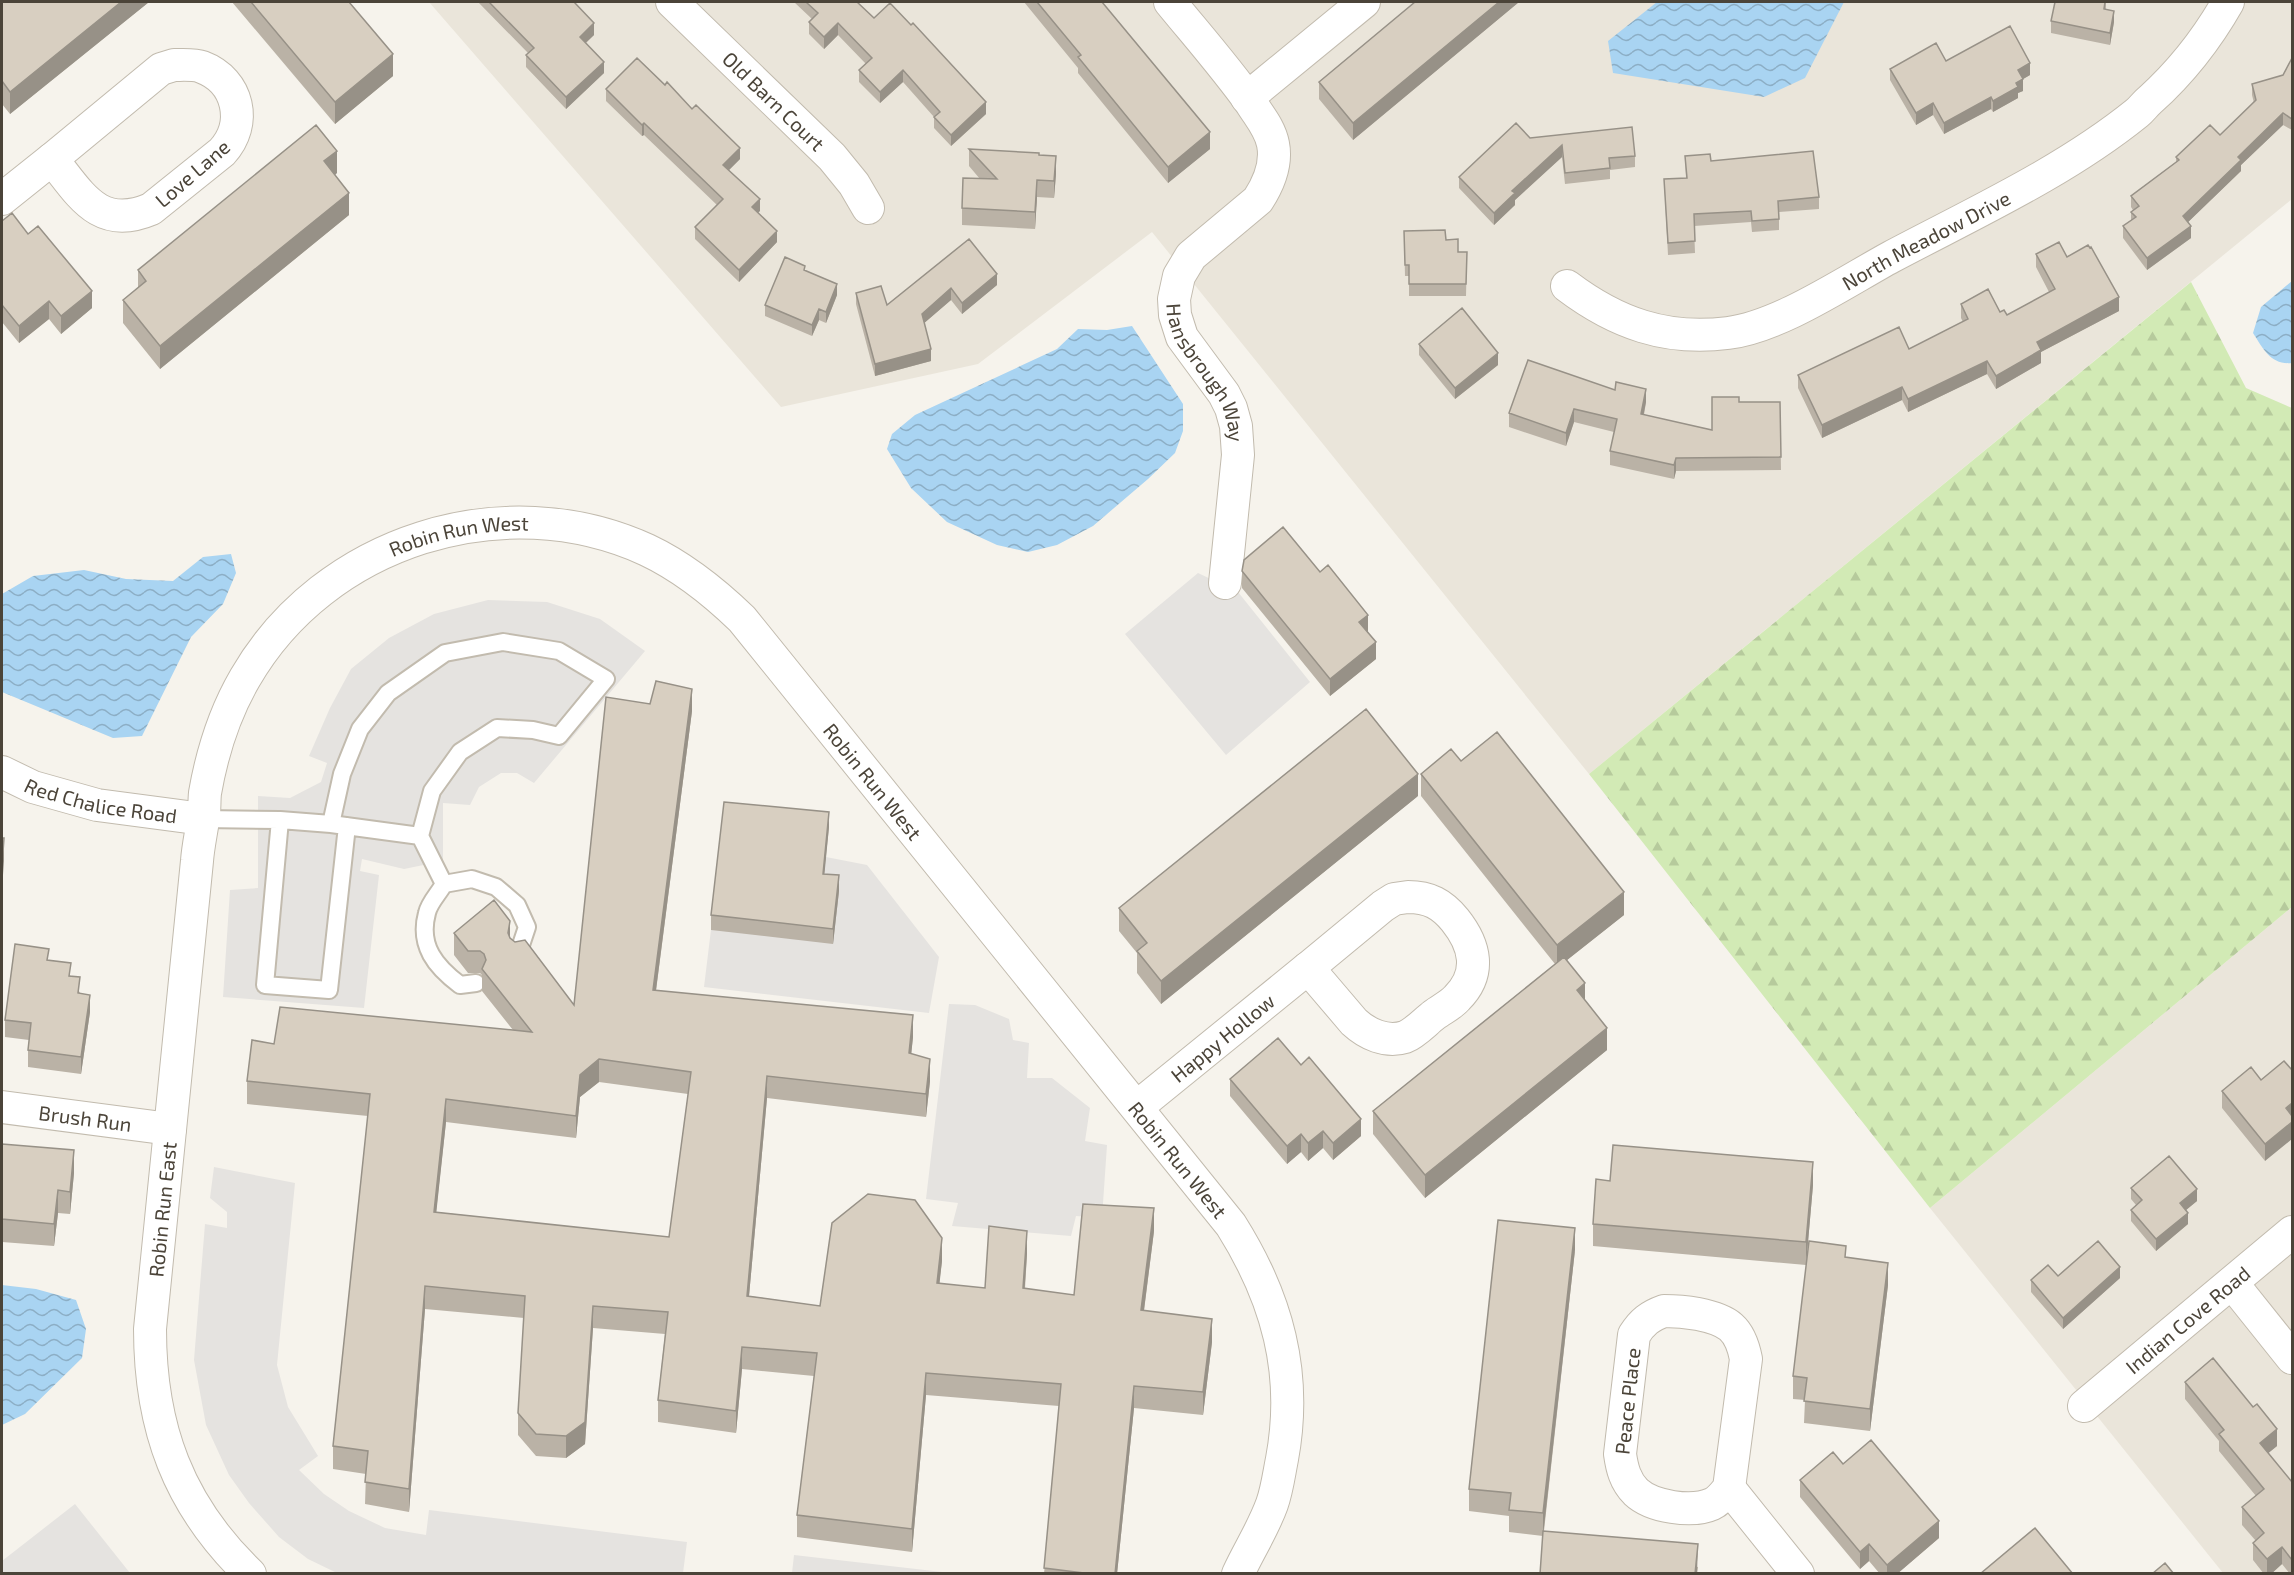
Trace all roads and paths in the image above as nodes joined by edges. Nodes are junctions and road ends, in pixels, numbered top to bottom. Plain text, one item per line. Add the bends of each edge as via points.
1 (672, 2) edge
2 (1170, 2) edge
3 (1364, 2) edge
4 (2228, 2) edge
5 (1247, 98) junction
6 (52, 159) junction
7 (2, 199) edge
8 (868, 208) dead end
9 (1567, 286) dead end
10 (1225, 583) dead end
11 (2, 772) edge
12 (203, 819) junction
13 (280, 820) junction
14 (339, 825) junction
15 (420, 836) junction
16 (444, 884) junction
17 (518, 954) edge
18 (1308, 968) junction
19 (476, 983) dead end
20 (2, 1107) edge
21 (1137, 1107) junction
22 (170, 1129) junction
23 (2292, 1232) edge
24 (2232, 1283) junction
25 (2292, 1358) edge
26 (2084, 1406) dead end
27 (1729, 1488) junction
28 (250, 1574) edge
29 (1238, 1574) edge
30 (1798, 1574) edge

1 - 8 street, Old Barn Court via 832,157
2 - 5 street, Hansbrough Way
3 - 5 street
4 - 9 street, North Meadow Drive via 2187,62 2140,111 2107,137 1780,318 1729,333 1676,334 1624,320
5 - 10 street, Hansbrough Way via 1272,139 1272,175 1258,200 1191,256 1179,276 1174,299 1182,338 1224,394 1236,426 1238,455
6 - 6 street, Love Lane via 94,208 114,216 137,215 151,209 231,143 236,130 236,103 213,72 200,66 174,65 161,69
6 - 7 street, Love Lane
11 - 12 street, Red Chalice Road via 39,789 97,805
12 - 13 lane
12 - 21 street, Robin Run West via 213,754 243,680 300,607 342,574 400,544 477,524 556,525 608,536 646,550 680,569 746,623
12 - 22 street, Robin Run East
13 - 14 lane
13 - 14 lane via 266,985 329,990
14 - 15 lane
14 - 15 lane via 342,774 360,729 388,693 445,653 503,642 559,651 606,679 559,736 497,728 460,752 432,791
15 - 16 lane
16 - 17 lane via 472,879 496,887 517,905 527,927
16 - 19 lane via 427,912 424,942 440,970 460,986
18 - 18 street, Happy Hollow via 1383,906 1408,897 1434,901 1445,908 1469,939 1474,960 1470,980 1457,998 1405,1036 1392,1038 1362,1029
18 - 21 street, Happy Hollow
20 - 22 street, Brush Run
21 - 29 street, Robin Run West via 1236,1232 1263,1282 1280,1332 1287,1383 1284,1449 1273,1502
22 - 28 street, Robin Run East via 150,1329 154,1395 163,1434 183,1484 210,1529
23 - 24 street, Indian Cove Road
24 - 25 street
24 - 26 street, Indian Cove Road
27 - 27 street, Peace Place via 1745,1347 1735,1329 1720,1319 1678,1311 1652,1316 1634,1335 1620,1454 1624,1475 1635,1491 1654,1504 1696,1509 1713,1503
27 - 30 street

